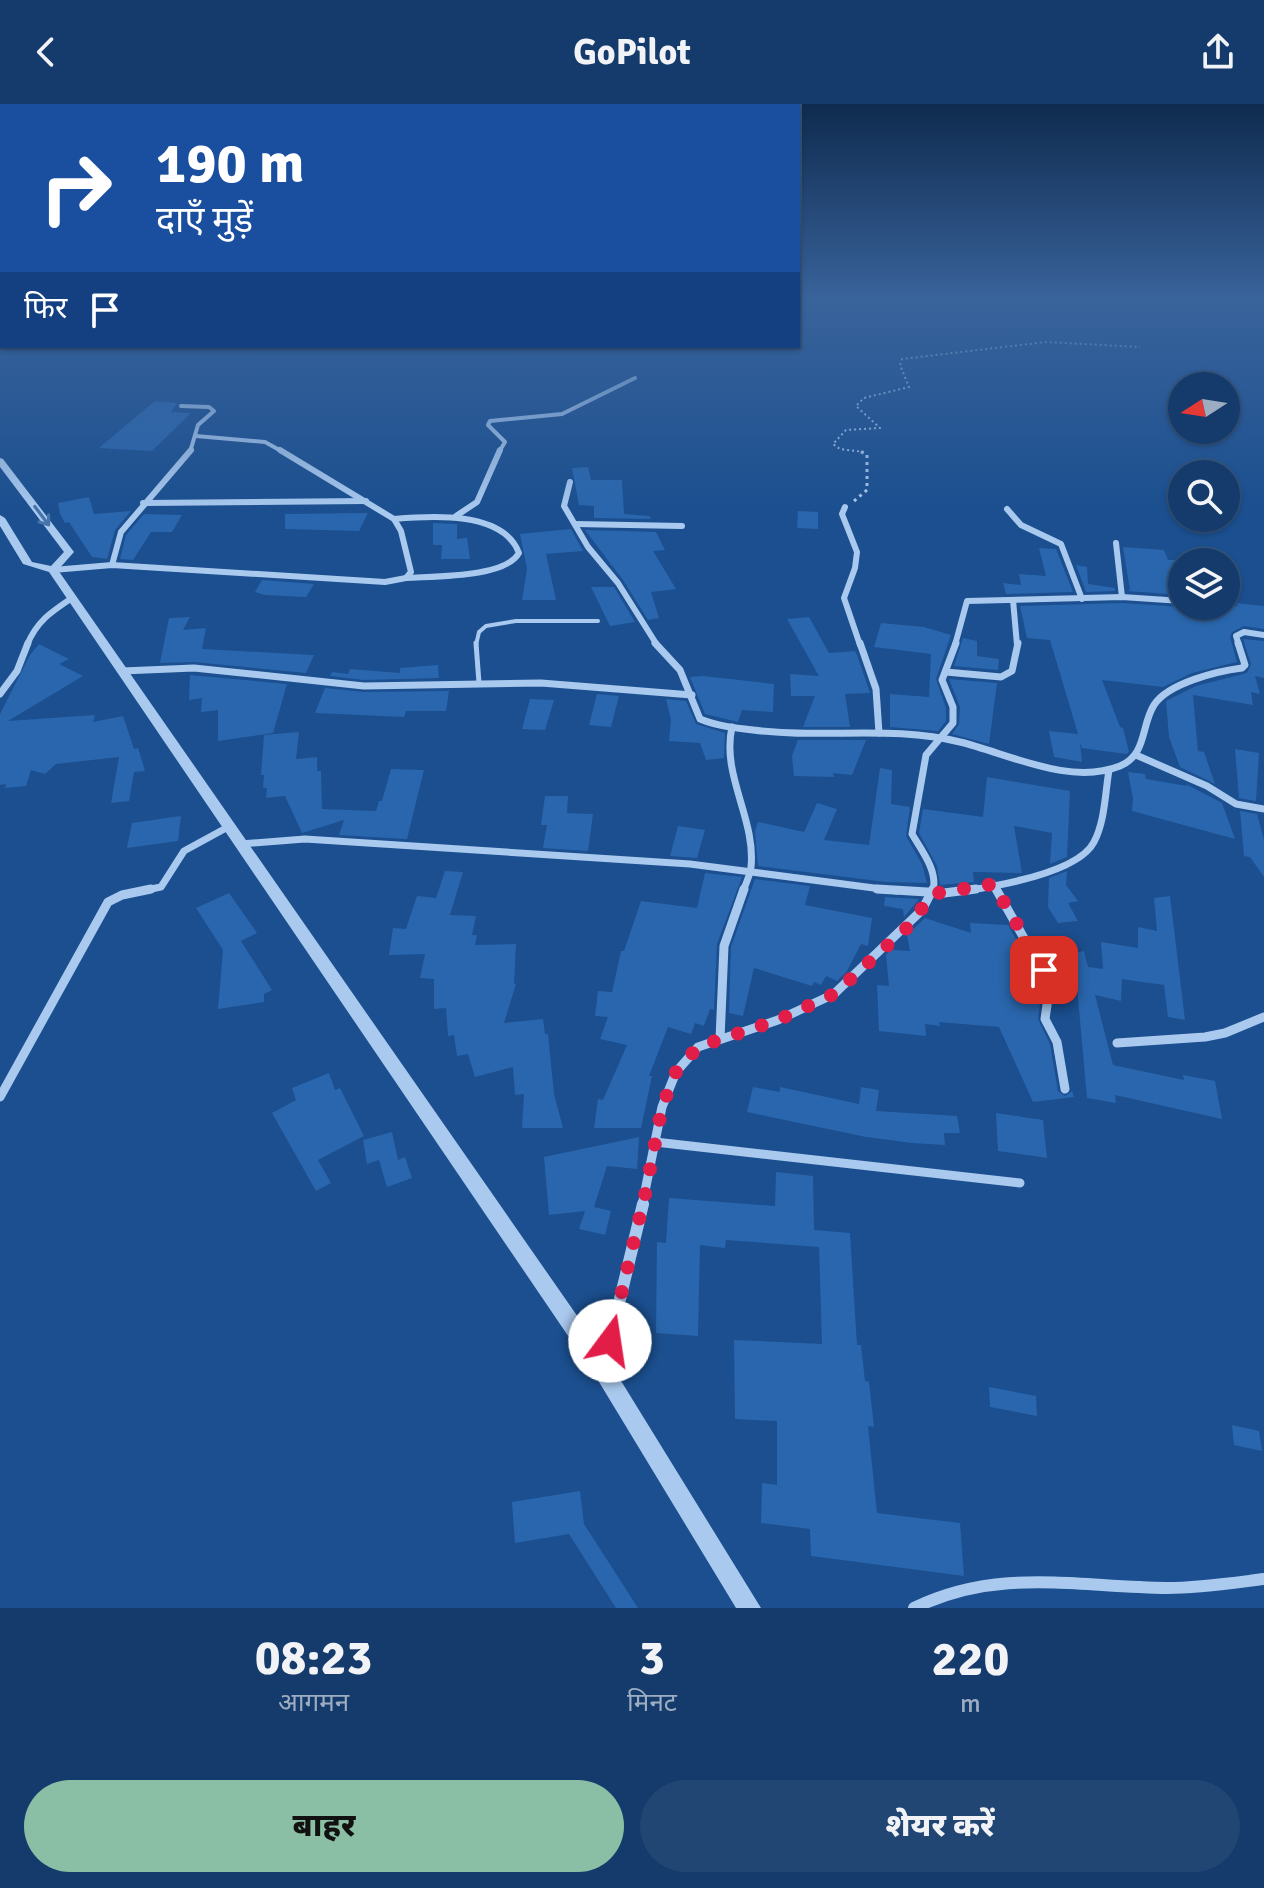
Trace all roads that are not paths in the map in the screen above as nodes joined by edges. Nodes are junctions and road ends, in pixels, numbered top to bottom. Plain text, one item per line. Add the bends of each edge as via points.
1 (635, 378) dead end
2 (181, 406) dead end
3 (196, 436) junction
4 (0, 461) edge
5 (570, 482) dead end
6 (369, 501) junction
7 (143, 503) junction
8 (845, 507) road end
9 (1007, 509) dead end
10 (456, 516) junction
11 (0, 518) edge
12 (394, 519) junction
13 (575, 524) junction
14 (682, 526) dead end
15 (1116, 543) dead end
16 (112, 565) junction
17 (53, 570) junction
18 (406, 578) junction
19 (1122, 597) junction
20 (72, 598) junction
21 (1082, 599) junction
22 (1013, 600) junction
23 (1168, 600) edge
24 (598, 621) dead end
25 (1264, 635) edge
26 (122, 671) junction
27 (946, 672) junction
28 (479, 683) junction
29 (0, 694) edge
30 (692, 695) junction
31 (732, 727) junction
32 (879, 733) junction
33 (941, 738) junction
34 (1136, 755) junction
35 (1109, 770) junction
36 (1261, 809) edge
37 (1264, 818) edge
38 (228, 827) junction
39 (240, 844) junction
40 (751, 868) junction
41 (993, 884) junction
42 (932, 894) junction
43 (1264, 1017) edge
44 (720, 1039) junction
45 (1117, 1043) dead end
46 (1065, 1089) dead end
47 (0, 1097) edge
48 (655, 1142) junction
49 (1020, 1183) dead end
50 (603, 1370) junction
51 (1264, 1579) edge
52 (749, 1608) edge
53 (914, 1608) edge

1 - 10 street via 562,414 490,421 505,442 477,502
2 - 3 street via 213,409 198,425
3 - 6 street via 265,442
3 - 7 street via 190,453
4 -> 17 street via 69,552
5 - 13 street via 564,506
6 - 7 street
6 - 12 street
7 - 16 street via 118,537
8 - 32 street via 842,514 857,552 844,598 876,689
9 - 21 street via 1021,525 1061,544
10 - 12 street
10 - 18 street via 510,538 518,545 517,559 492,568
11 - 17 street via 28,564
12 - 18 street via 411,565
13 - 14 street
13 - 30 street via 650,637 680,670
15 - 19 street
16 - 17 street
16 - 18 street via 385,582
17 - 20 street
19 - 21 street
19 - 23 street
20 - 26 street
20 - 29 street via 34,628 17,671
21 - 22 street
22 - 27 street via 967,601
22 - 27 street via 1019,637 1012,671 1001,677
24 - 28 lane via 486,626 477,642
25 - 34 street via 1236,636 1242,668 1210,672 1159,698
26 - 28 street via 194,668 364,686
26 - 38 street
27 - 33 street via 942,680 954,716
28 - 30 street
30 - 31 street via 700,719
31 - 32 street via 807,735
31 - 40 street via 729,759 747,819
32 - 33 street
33 - 35 street via 1055,767
33 - 42 street via 926,755 912,834 932,871
34 - 35 street
34 - 36 street via 1236,804
35 - 41 street via 1097,836 1081,859
36 - 37 street
38 - 39 street
38 - 47 street via 184,851 161,887 108,902
39 - 40 street via 305,839
39 - 50 street
40 - 42 street
40 - 44 street via 724,946
41 - 42 street
41 - 46 street via 1050,984 1045,1019 1057,1042
42 - 44 street via 910,925 834,994
43 - 45 street via 1205,1037
44 - 48 street via 698,1047 676,1072
48 - 49 street
48 - 50 street
50 - 52 street
51 - 53 street via 1169,1588 1002,1580

